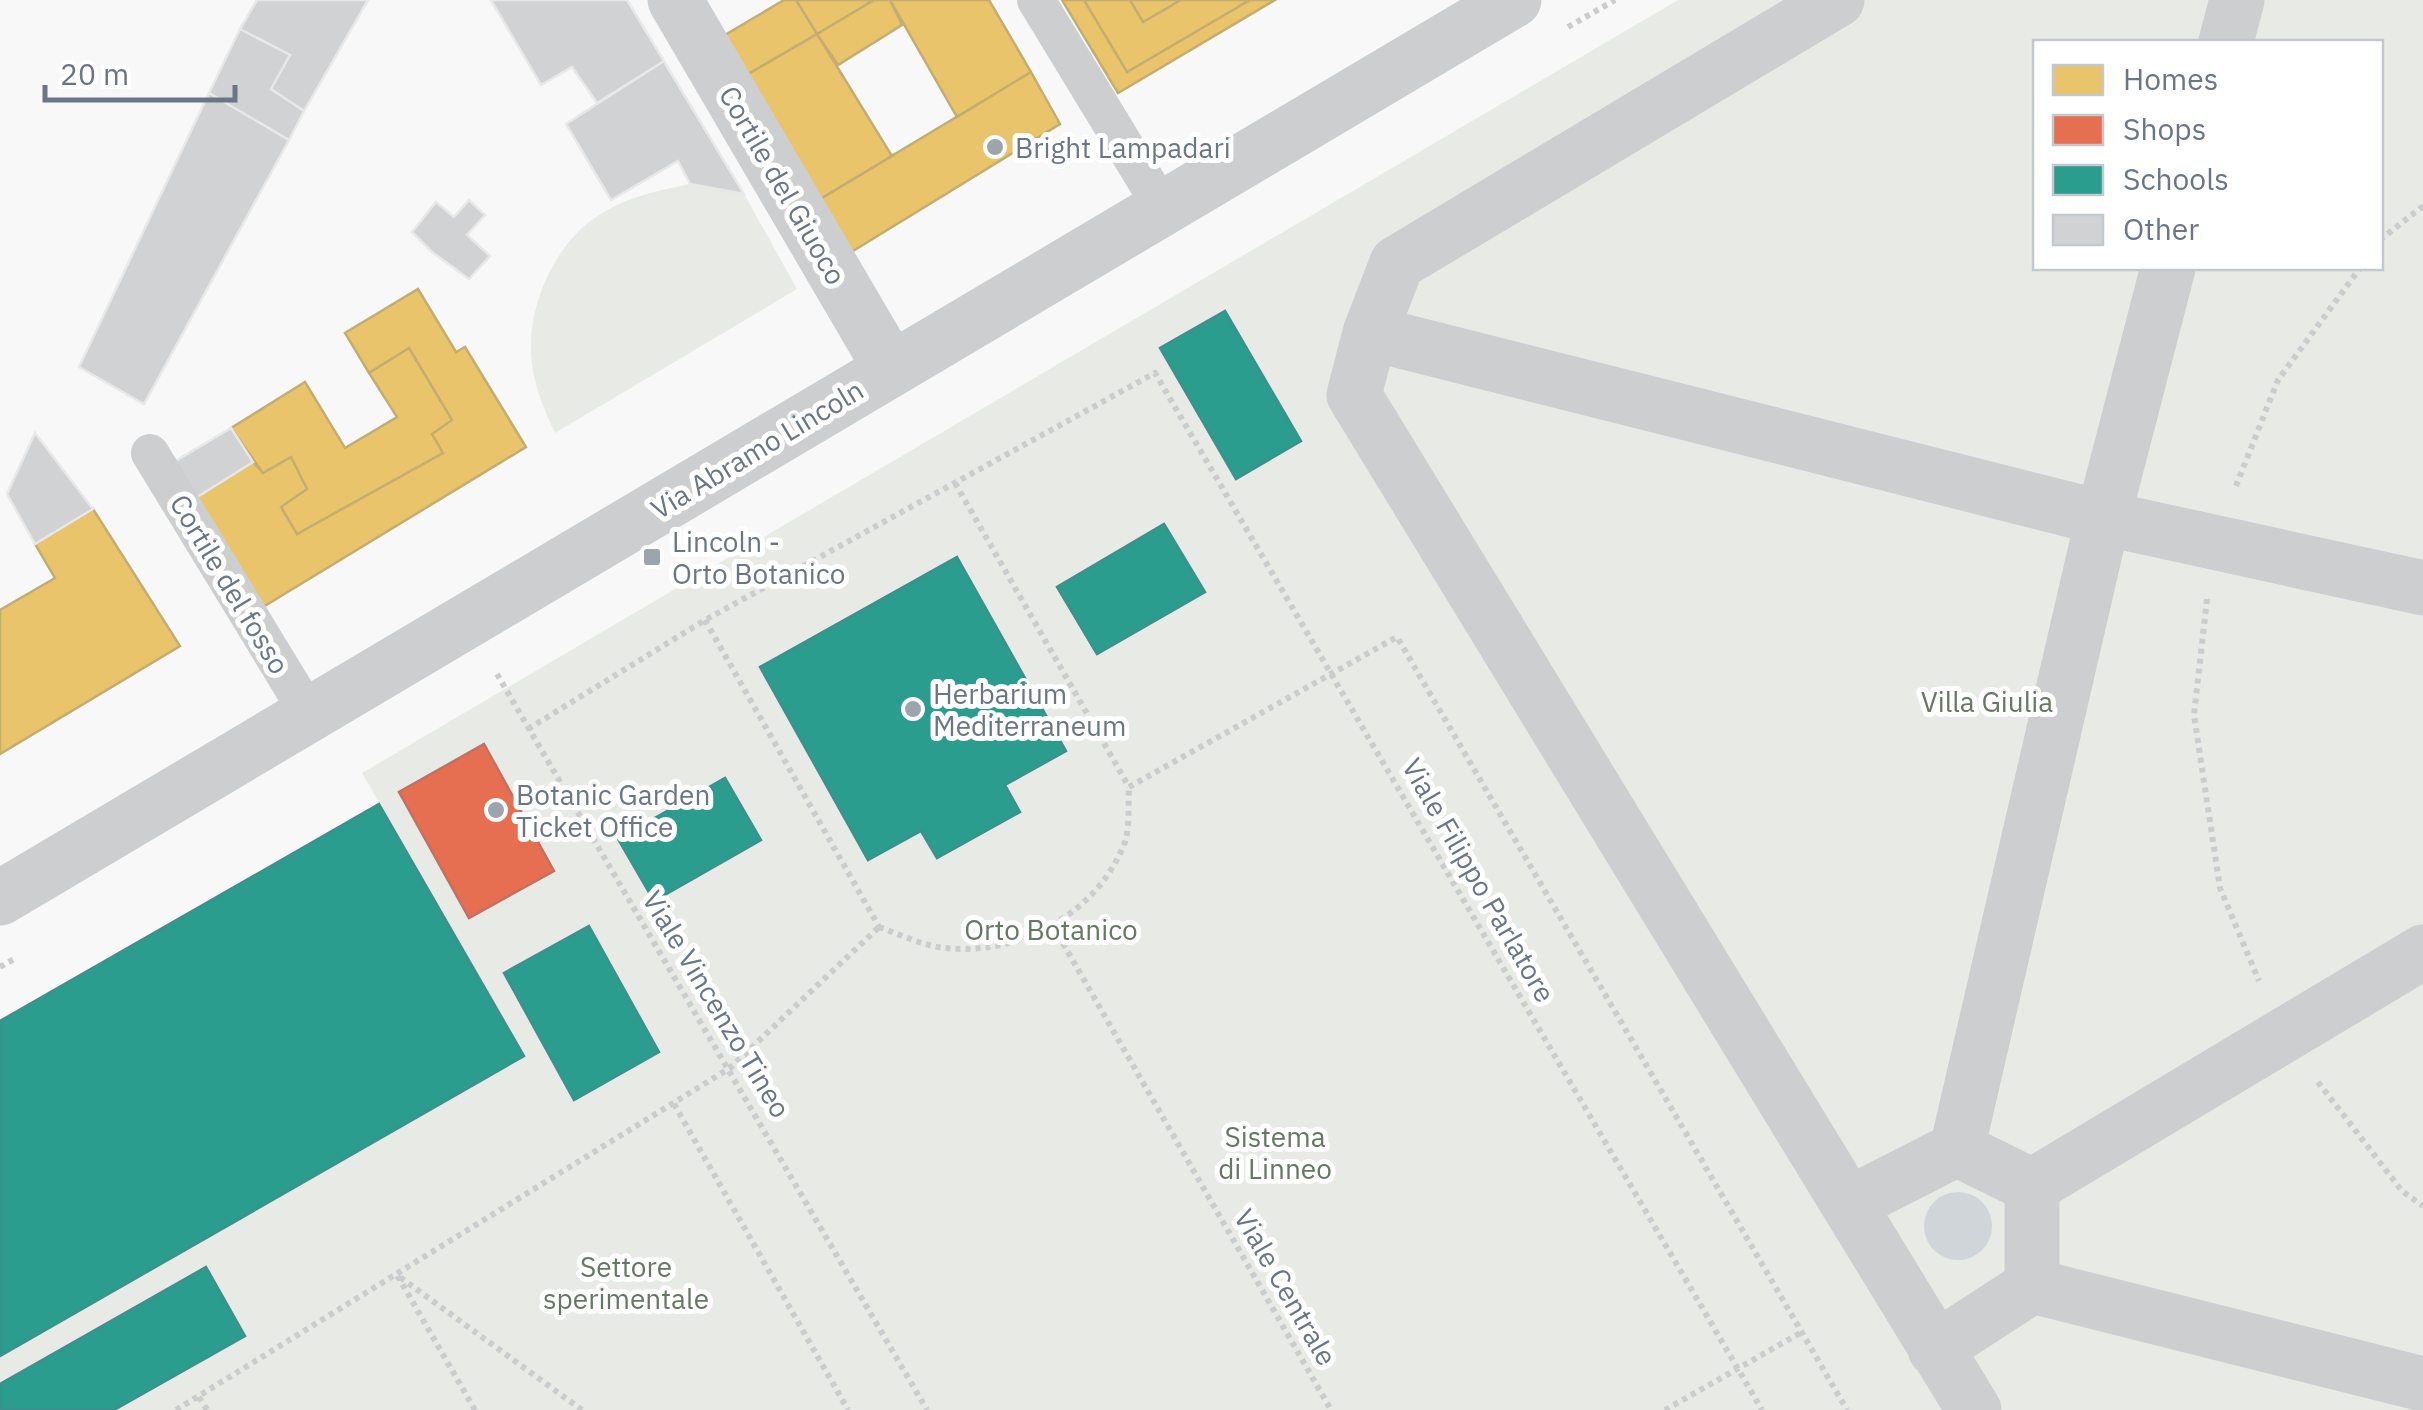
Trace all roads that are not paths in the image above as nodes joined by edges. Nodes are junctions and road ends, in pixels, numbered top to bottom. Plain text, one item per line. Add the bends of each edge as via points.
1 (675, 0) edge
2 (1036, 0) edge
3 (1514, 0) edge
4 (1837, 0) edge
5 (2237, 0) edge
6 (2227, 40) edge
7 (1162, 208) junction
8 (2167, 270) edge
9 (1370, 333) junction
10 (891, 369) junction
11 (150, 453) dead end
12 (2103, 518) junction
13 (2423, 588) edge
14 (309, 714) junction
15 (0, 898) edge
16 (2423, 952) edge
17 (1957, 1150) junction
18 (2032, 1186) junction
19 (1848, 1204) junction
20 (2032, 1286) junction
21 (1936, 1350) junction
22 (2423, 1384) edge
23 (1974, 1410) edge

1 - 10 street, Cortile del Giuoco
2 - 7 lane
3 - 7 street, Via Abramo Lincoln
4 - 9 street via 1397,264
5 - 6 street
7 - 10 street, Via Abramo Lincoln
8 - 12 street
9 - 12 street
9 - 19 street via 1354,395
10 - 14 street, Via Abramo Lincoln
11 - 14 lane, Cortile del fosso
12 - 13 street
12 - 17 street
14 - 15 street, Via Abramo Lincoln
16 - 18 street
17 - 18 street
17 - 19 street
18 - 20 street
19 - 21 street
20 - 21 street
20 - 22 street
21 - 23 street

